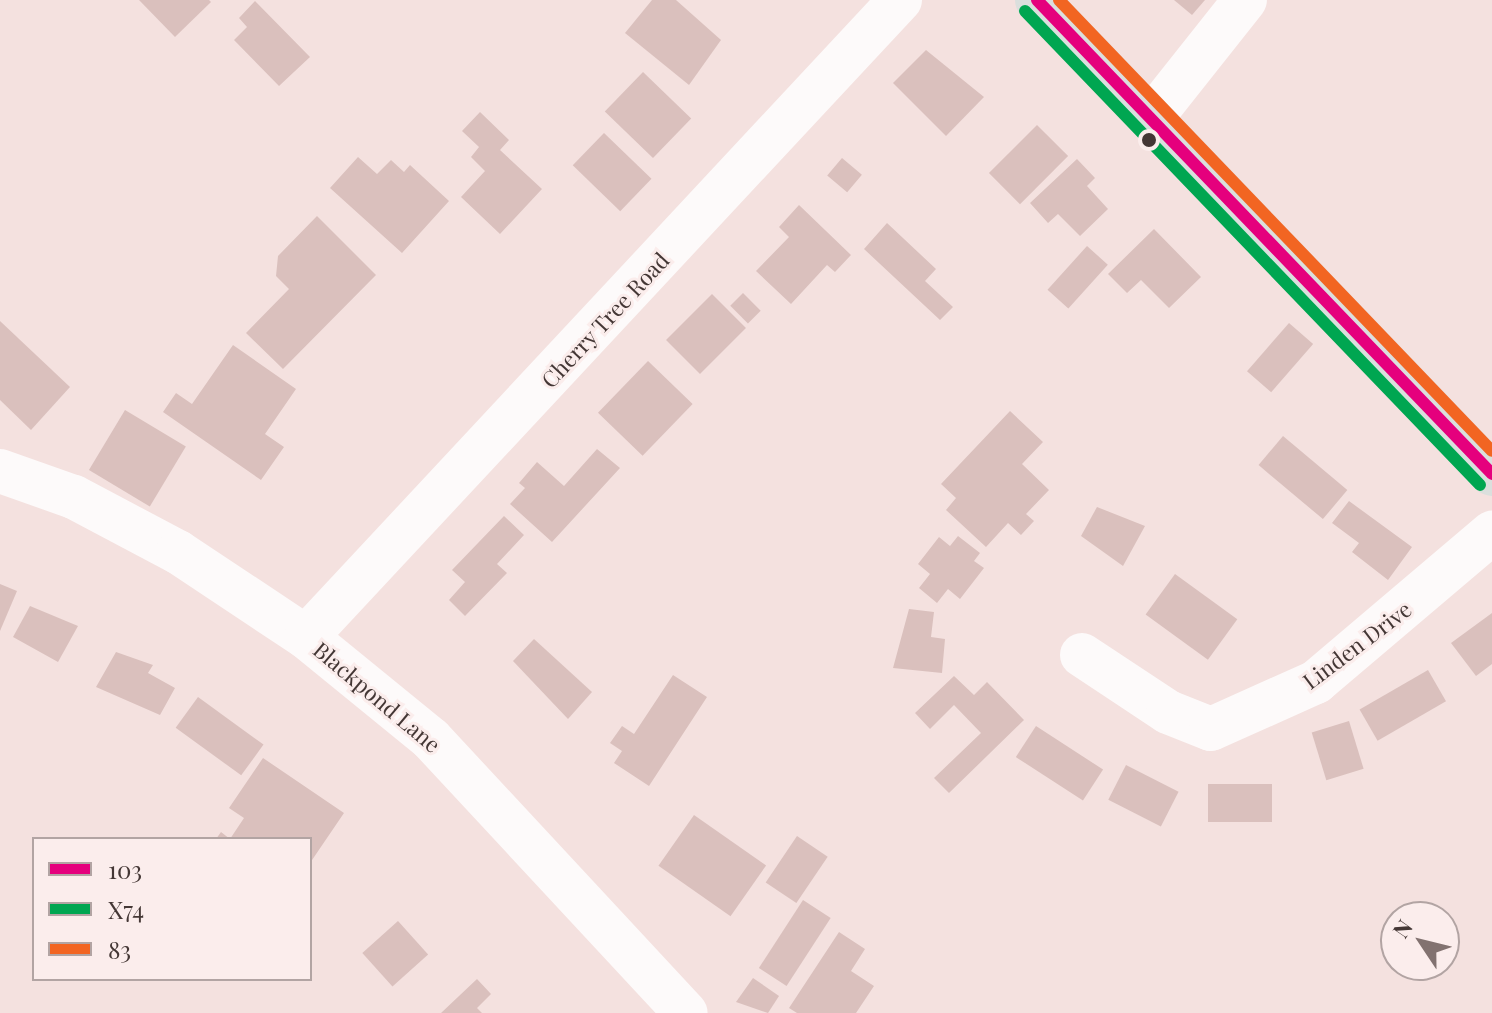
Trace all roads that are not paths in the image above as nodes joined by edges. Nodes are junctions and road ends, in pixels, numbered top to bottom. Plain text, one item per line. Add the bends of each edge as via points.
1 (900, 0) edge
2 (1037, 0) edge
3 (1245, 0) edge
4 (1153, 116) junction
5 (0, 471) edge
6 (1492, 474) edge
7 (1492, 533) edge
8 (306, 637) junction
9 (1082, 655) dead end
10 (686, 1013) edge

1 - 8 street, Cherry Tree Road
2 - 4 main road
3 - 4 street
4 - 6 main road
5 - 8 street, Blackpond Lane via 74,497 178,552
7 - 9 street, Linden Drive via 1316,682 1211,729 1168,712
8 - 10 street, Blackpond Lane via 431,739

